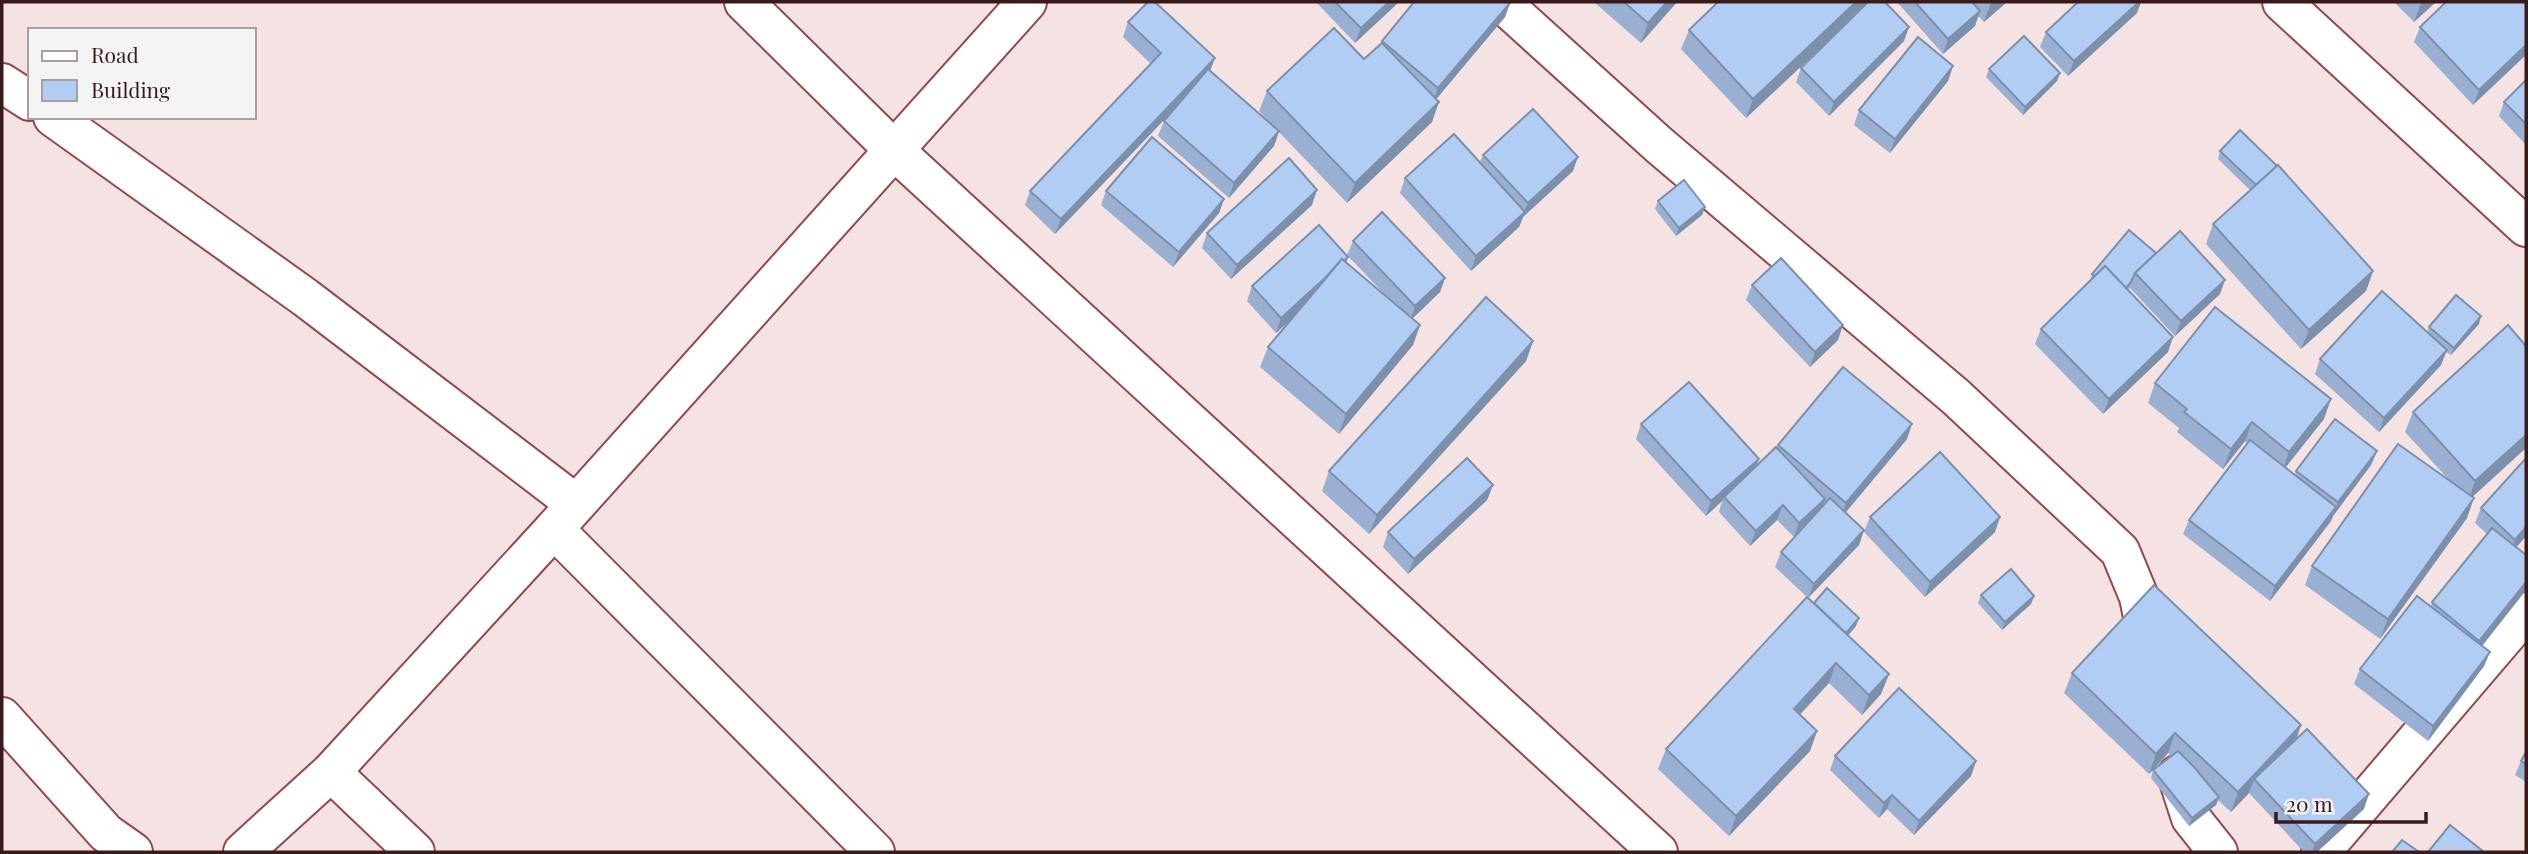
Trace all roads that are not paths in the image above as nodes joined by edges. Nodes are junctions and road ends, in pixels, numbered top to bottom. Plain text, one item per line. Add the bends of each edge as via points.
1 (744, 2) edge
2 (1027, 2) edge
3 (1501, 2) edge
4 (2283, 2) edge
5 (2, 83) edge
6 (28, 99) edge
7 (56, 119) edge
8 (894, 150) junction
9 (2526, 227) edge
10 (565, 517) junction
11 (2526, 612) edge
12 (2158, 687) edge
13 (2, 717) edge
14 (2168, 738) edge
15 (331, 772) junction
16 (134, 852) edge
17 (243, 852) edge
18 (415, 852) edge
19 (874, 852) edge
20 (1658, 852) edge
21 (2218, 852) edge
22 (2321, 852) edge

1 - 8 street
2 - 8 street
3 - 12 street via 1659,145 1956,397 2120,551 2140,597
4 - 9 street
5 - 6 street
7 - 10 street via 306,298
8 - 10 street
8 - 20 street
10 - 15 street
10 - 19 street
11 - 22 street
13 - 16 street via 106,833
14 - 21 street via 2191,818
15 - 17 street
15 - 18 street

